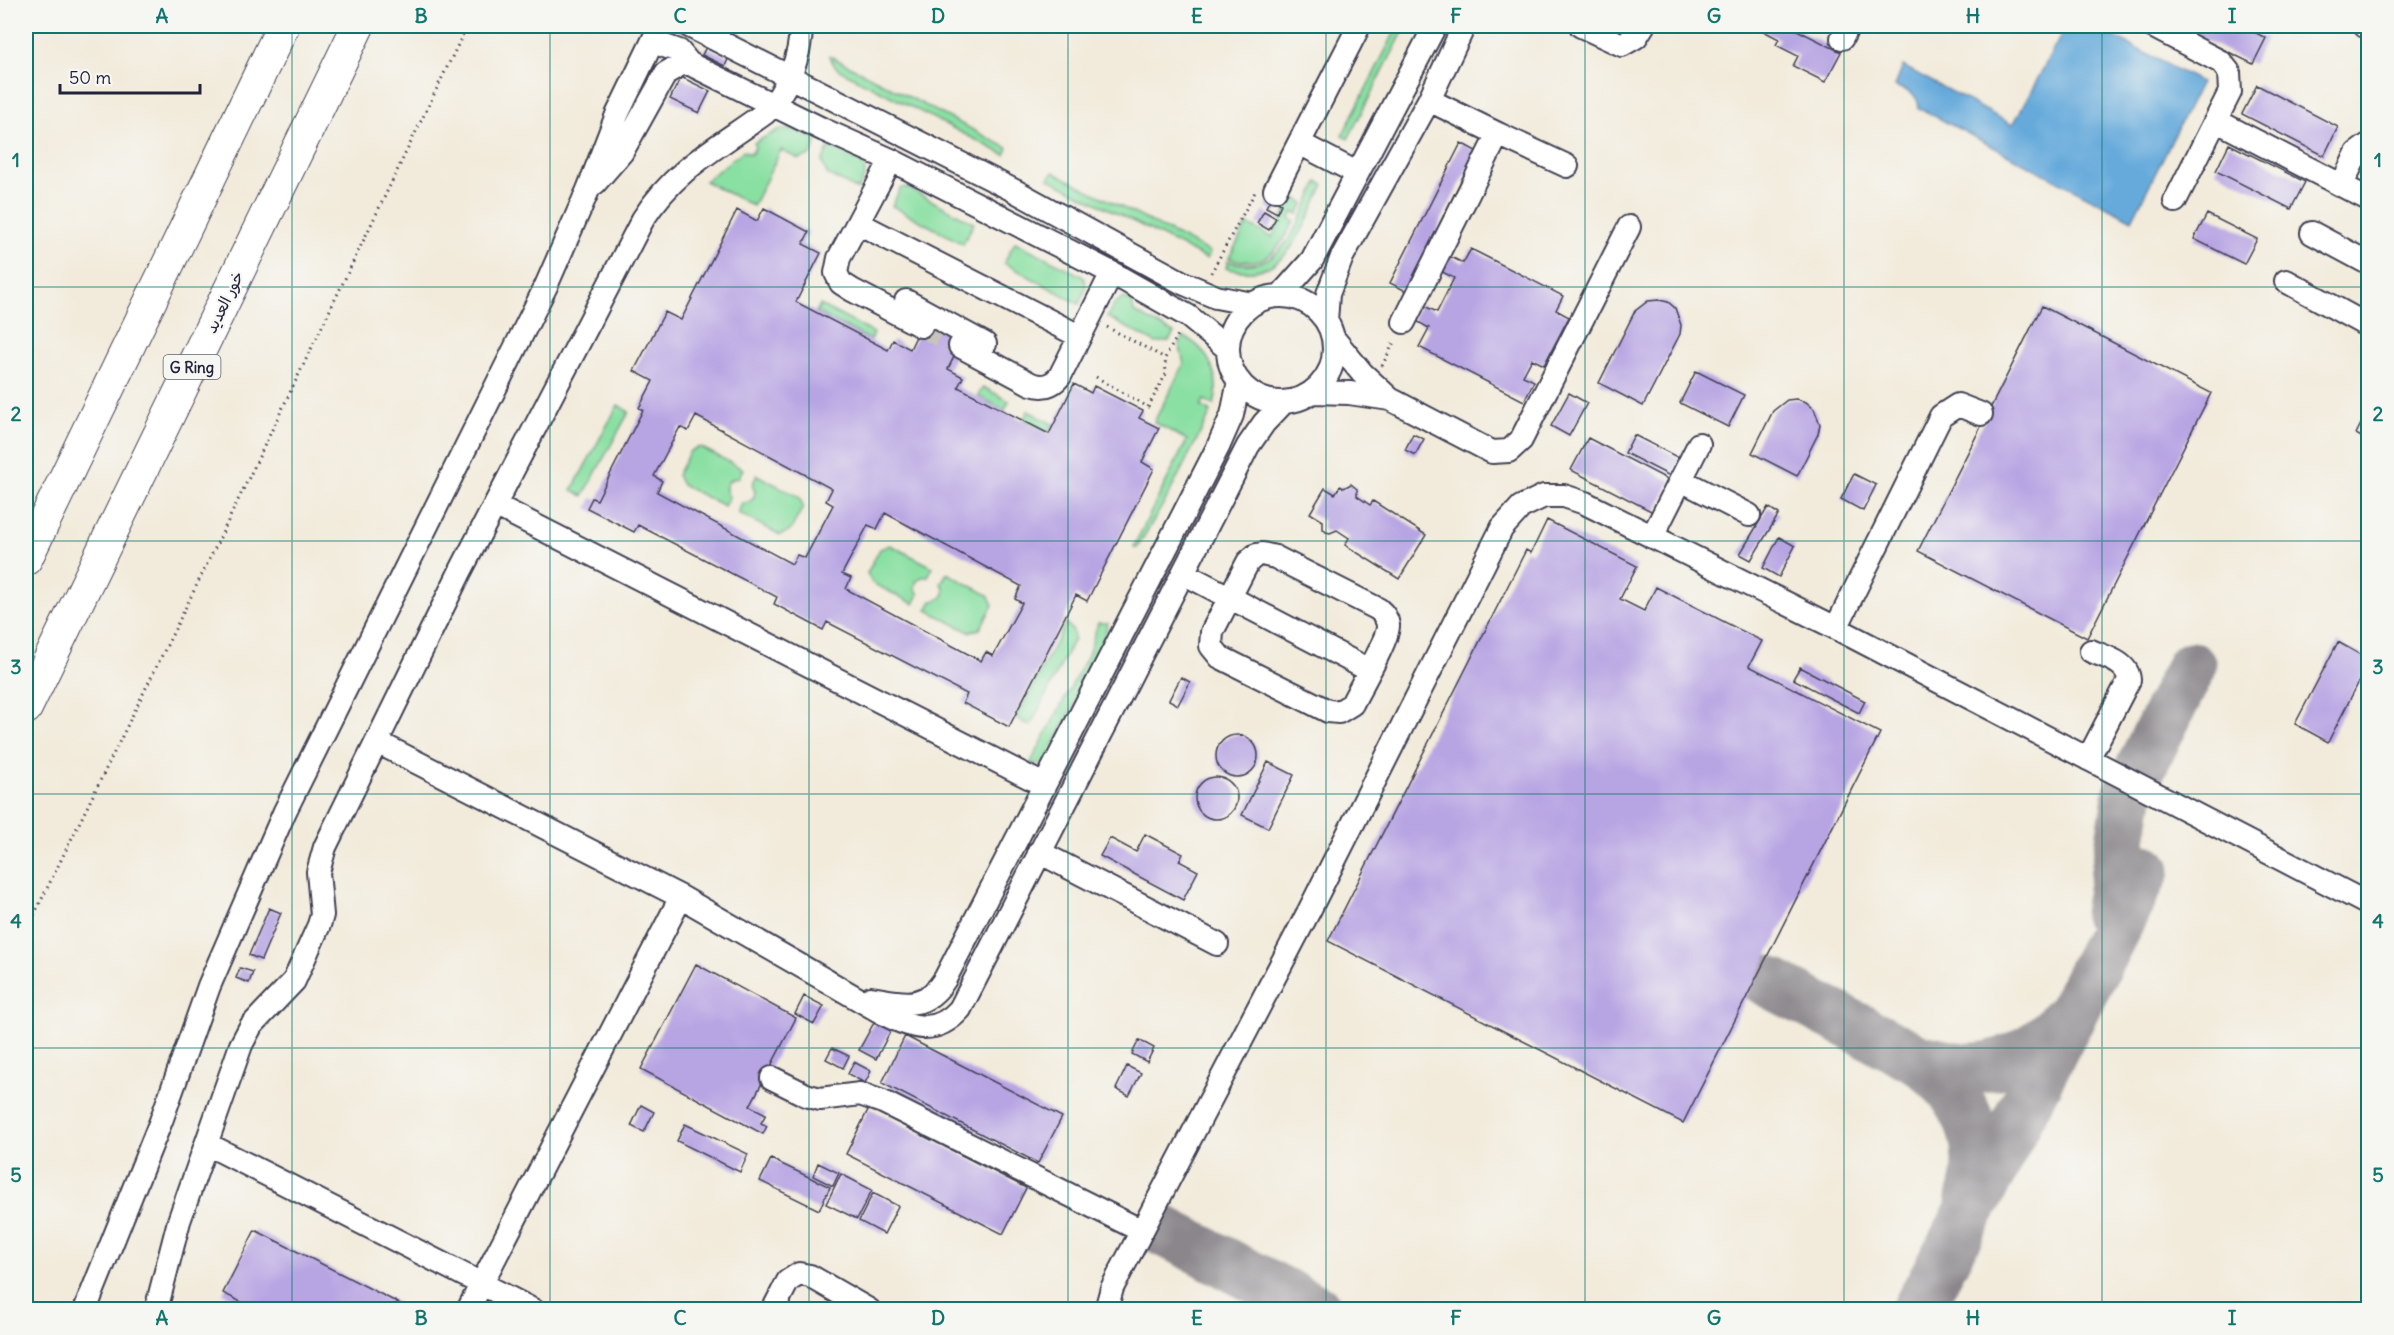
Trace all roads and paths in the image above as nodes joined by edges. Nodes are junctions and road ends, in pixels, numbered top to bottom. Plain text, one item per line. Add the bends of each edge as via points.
1 (283, 26) edge
2 (358, 26) edge
3 (467, 26) edge
4 (689, 26) edge
5 (801, 26) edge
6 (1359, 26) edge
7 (1435, 26) edge
8 (1464, 26) edge
9 (1581, 26) edge
10 (2152, 26) edge
11 (1637, 27) edge
12 (657, 34) edge
13 (689, 63) junction
14 (789, 75) junction
15 (1429, 100) junction
16 (774, 105) junction
17 (2217, 121) junction
18 (1498, 134) junction
19 (1299, 143) junction
20 (2368, 145) edge
21 (891, 160) junction
22 (1567, 166) dead end
23 (1357, 173) junction
24 (2342, 185) junction
25 (588, 190) junction
26 (1275, 190) joint
27 (1015, 191) junction
28 (2368, 199) edge
29 (2175, 201) dead end
30 (1001, 216) junction
31 (858, 223) junction
32 (1629, 227) dead end
33 (2312, 233) dead end
34 (2368, 263) edge
35 (1112, 273) junction
36 (2286, 281) dead end
37 (1201, 291) junction
38 (1280, 296) junction
39 (1253, 304) junction
40 (881, 306) junction
41 (1188, 316) junction
42 (1404, 322) joint
43 (2368, 326) edge
44 (921, 327) tunnel mouth
45 (1084, 327) junction
46 (1330, 330) junction
47 (960, 346) tunnel mouth
48 (1228, 349) junction
49 (1165, 358) junction
50 (995, 365) junction
51 (1095, 377) dead end
52 (1239, 381) junction
53 (1381, 391) junction
54 (1312, 392) junction
55 (1284, 402) junction
56 (1981, 414) dead end
57 (1699, 444) dead end
58 (1681, 480) junction
59 (495, 505) junction
60 (1749, 515) dead end
61 (1652, 537) junction
62 (26, 559) edge
63 (1183, 573) junction
64 (1230, 597) junction
65 (1836, 628) junction
66 (2091, 651) dead end
67 (1369, 670) junction
68 (26, 708) edge
69 (377, 742) junction
70 (2088, 759) junction
71 (1044, 785) junction
72 (1040, 852) junction
73 (681, 897) junction
74 (2368, 904) edge
75 (26, 931) edge
76 (1217, 944) dead end
77 (857, 996) junction
78 (772, 1078) dead end
79 (207, 1144) junction
80 (1142, 1231) junction
81 (482, 1283) junction
82 (85, 1310) edge
83 (156, 1310) edge
84 (468, 1310) edge
85 (533, 1310) edge
86 (773, 1310) edge
87 (869, 1310) edge
88 (1106, 1310) edge

1 - 62 highway
2 - 68 highway, خور العديد / G Ring
3 - 75 path
4 - 14 street
5 - 14 street via 798,55
6 - 19 street
7 - 23 street
8 - 15 street
9 - 11 street via 1622,45 1632,41
10 - 17 street via 2226,66 2231,85
12 - 13 street
12 - 25 street via 613,124
13 - 16 street
13 - 25 street via 666,73 622,152
14 - 16 street
14 - 27 street
15 - 18 street
15 - 46 street via 1342,257 1330,288
16 - 21 street
16 - 59 street via 687,168 652,206
17 - 24 street
17 - 29 street
18 - 22 street
18 - 42 street
19 - 23 street
19 - 26 street
20 - 24 street via 2357,153
21 - 30 street
21 - 31 street
23 - 38 street via 1312,260
24 - 28 street
25 - 82 street via 546,286 258,871 209,986 153,1142
26 - 37 path via 1261,182
27 - 30 street
27 - 37 street
30 - 35 street
31 - 40 street via 836,263 836,273 846,286
31 - 45 street
32 - 53 street via 1516,446 1501,453 1492,452
33 - 34 street
35 - 41 street
35 - 45 street
36 - 43 street
37 - 39 street
38 - 39 street
38 - 46 street via 1311,305
39 - 48 street via 1233,328
40 - 44 street
40 - 50 street via 904,300 984,344
41 - 48 street
41 - 49 path
42 - 53 path
45 - 49 path
45 - 50 street via 1060,376 1050,385 1037,386
46 - 53 street
46 - 54 street via 1335,348 1331,368
47 - 50 street
48 - 52 street
49 - 51 path via 1166,374 1148,407
52 - 55 street via 1254,395
52 - 71 street via 1232,415 1218,447
53 - 54 street
54 - 55 street
55 - 63 street via 1248,446
56 - 65 street via 1958,405 1941,416
57 - 58 street
58 - 60 street
58 - 61 street
59 - 69 street
59 - 71 street
61 - 65 street
61 - 80 street via 1564,496 1530,501 1510,518
63 - 64 street
63 - 72 street
64 - 67 street
64 - 67 street via 1210,639 1215,652 1230,662 1333,712 1344,711 1352,704
64 - 67 street via 1248,562 1262,554 1378,609 1386,619 1387,633
65 - 70 street
66 - 70 street via 2121,665 2129,680
69 - 73 street
69 - 79 street via 321,858 319,925 294,981 245,1035
70 - 74 street
71 - 77 street via 940,987 910,1004
72 - 76 street
72 - 77 street via 960,1009 947,1021 930,1027 910,1025
73 - 77 street
73 - 81 street
78 - 80 street via 820,1099 853,1094 877,1099
79 - 81 street
79 - 83 street via 179,1221
80 - 88 street via 1112,1288
81 - 84 street
81 - 85 street
86 - 87 street via 788,1281 799,1274 810,1276

